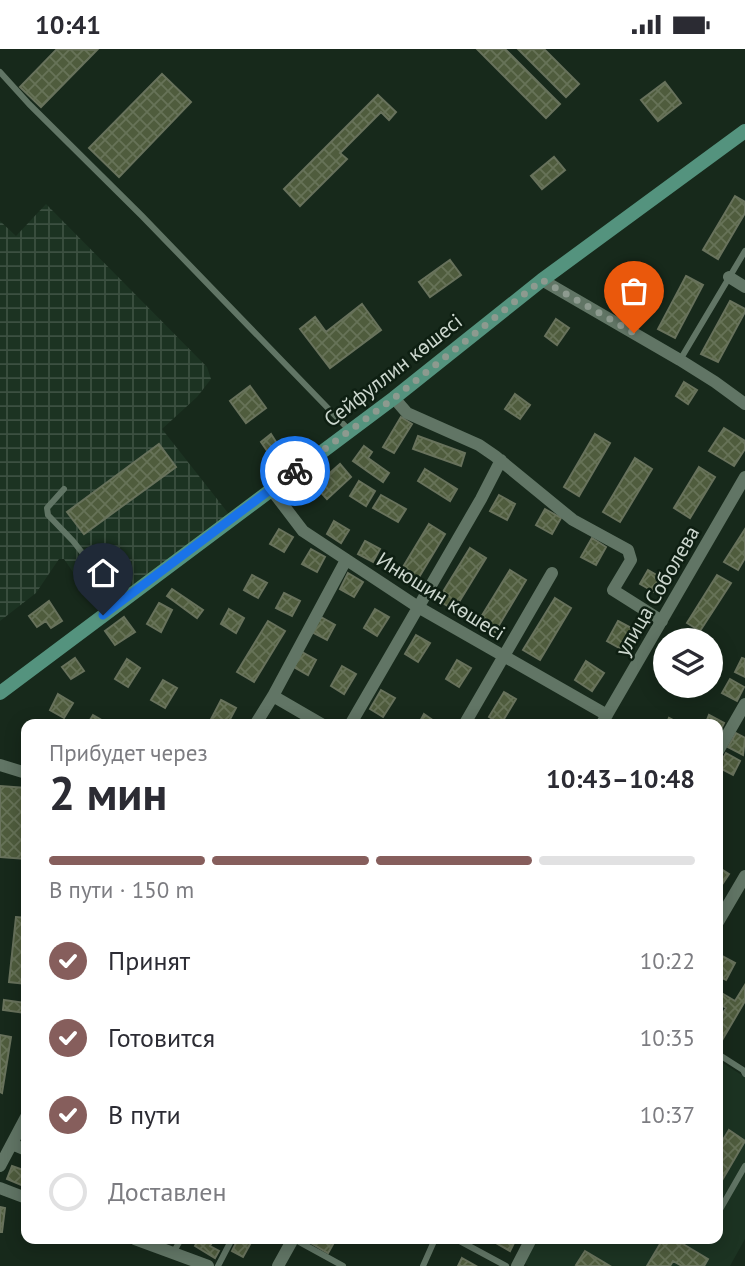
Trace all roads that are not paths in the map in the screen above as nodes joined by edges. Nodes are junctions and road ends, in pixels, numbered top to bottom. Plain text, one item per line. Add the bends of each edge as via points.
1 (0, 72) edge
2 (745, 131) edge
3 (745, 251) edge
4 (729, 277) junction
5 (542, 280) junction
6 (745, 287) edge
7 (680, 360) junction
8 (743, 396) edge
9 (394, 398) junction
10 (350, 431) junction
11 (500, 460) junction
12 (745, 477) edge
13 (64, 489) dead end
14 (271, 489) junction
15 (346, 560) junction
16 (552, 573) dead end
17 (121, 602) junction
18 (418, 607) junction
19 (662, 621) junction
20 (502, 656) junction
21 (0, 693) edge
22 (272, 697) junction
23 (745, 704) edge
24 (259, 719) edge
25 (312, 719) edge
26 (353, 719) edge
27 (467, 719) edge
28 (602, 719) edge
29 (605, 719) edge
30 (723, 742) edge
31 (0, 765) edge
32 (21, 771) edge
33 (745, 876) edge
34 (723, 913) edge
35 (723, 1057) edge
36 (745, 1075) edge
37 (21, 1127) edge
38 (12, 1145) junction
39 (21, 1148) edge
40 (0, 1166) edge
41 (745, 1166) edge
42 (0, 1188) edge
43 (21, 1196) edge
44 (723, 1204) edge
45 (149, 1244) edge
46 (178, 1244) edge
47 (229, 1244) edge
48 (290, 1244) edge
49 (302, 1244) edge
50 (433, 1244) edge
51 (465, 1244) edge
52 (528, 1244) edge
53 (173, 1253) junction
54 (208, 1266) edge
55 (218, 1266) edge
56 (278, 1266) edge
57 (343, 1266) edge
58 (423, 1266) edge
59 (506, 1266) edge
60 (517, 1266) edge

1 - 10 lane
2 - 5 main road, Сейфуллин көшесі
3 - 4 lane
4 - 6 street
4 - 7 lane
5 - 7 street
5 - 9 main road, Сейфуллин көшесі
7 - 8 street
9 - 10 main road, Сейфуллин көшесі
9 - 11 street via 407,413 479,445
10 - 14 main road, Сейфуллин көшесі
11 - 18 street
11 - 19 street via 573,520 628,550 631,560 613,590
12 - 19 street, улица Соболева
13 - 17 lane via 51,502 48,515
14 - 15 street, Инюшин көшесі via 303,531
14 - 17 main road, Сейфуллин көшесі
15 - 18 street, Инюшин көшесі
15 - 22 street
16 - 20 street
17 - 21 main road, Сейфуллин көшесі
18 - 20 street, Инюшин көшесі
18 - 26 street
19 - 29 street, улица Соболева
20 - 27 street
20 - 28 street, Инюшин көшесі
22 - 24 street
22 - 25 street
23 - 30 street
31 - 32 street
33 - 34 street
35 - 36 lane
37 - 38 street
38 - 39 street
38 - 40 street
41 - 44 lane
42 - 43 street
45 - 53 street
46 - 53 lane
47 - 55 lane
48 - 56 street
49 - 57 lane
50 - 58 lane
51 - 59 lane
52 - 60 street
53 - 54 street

